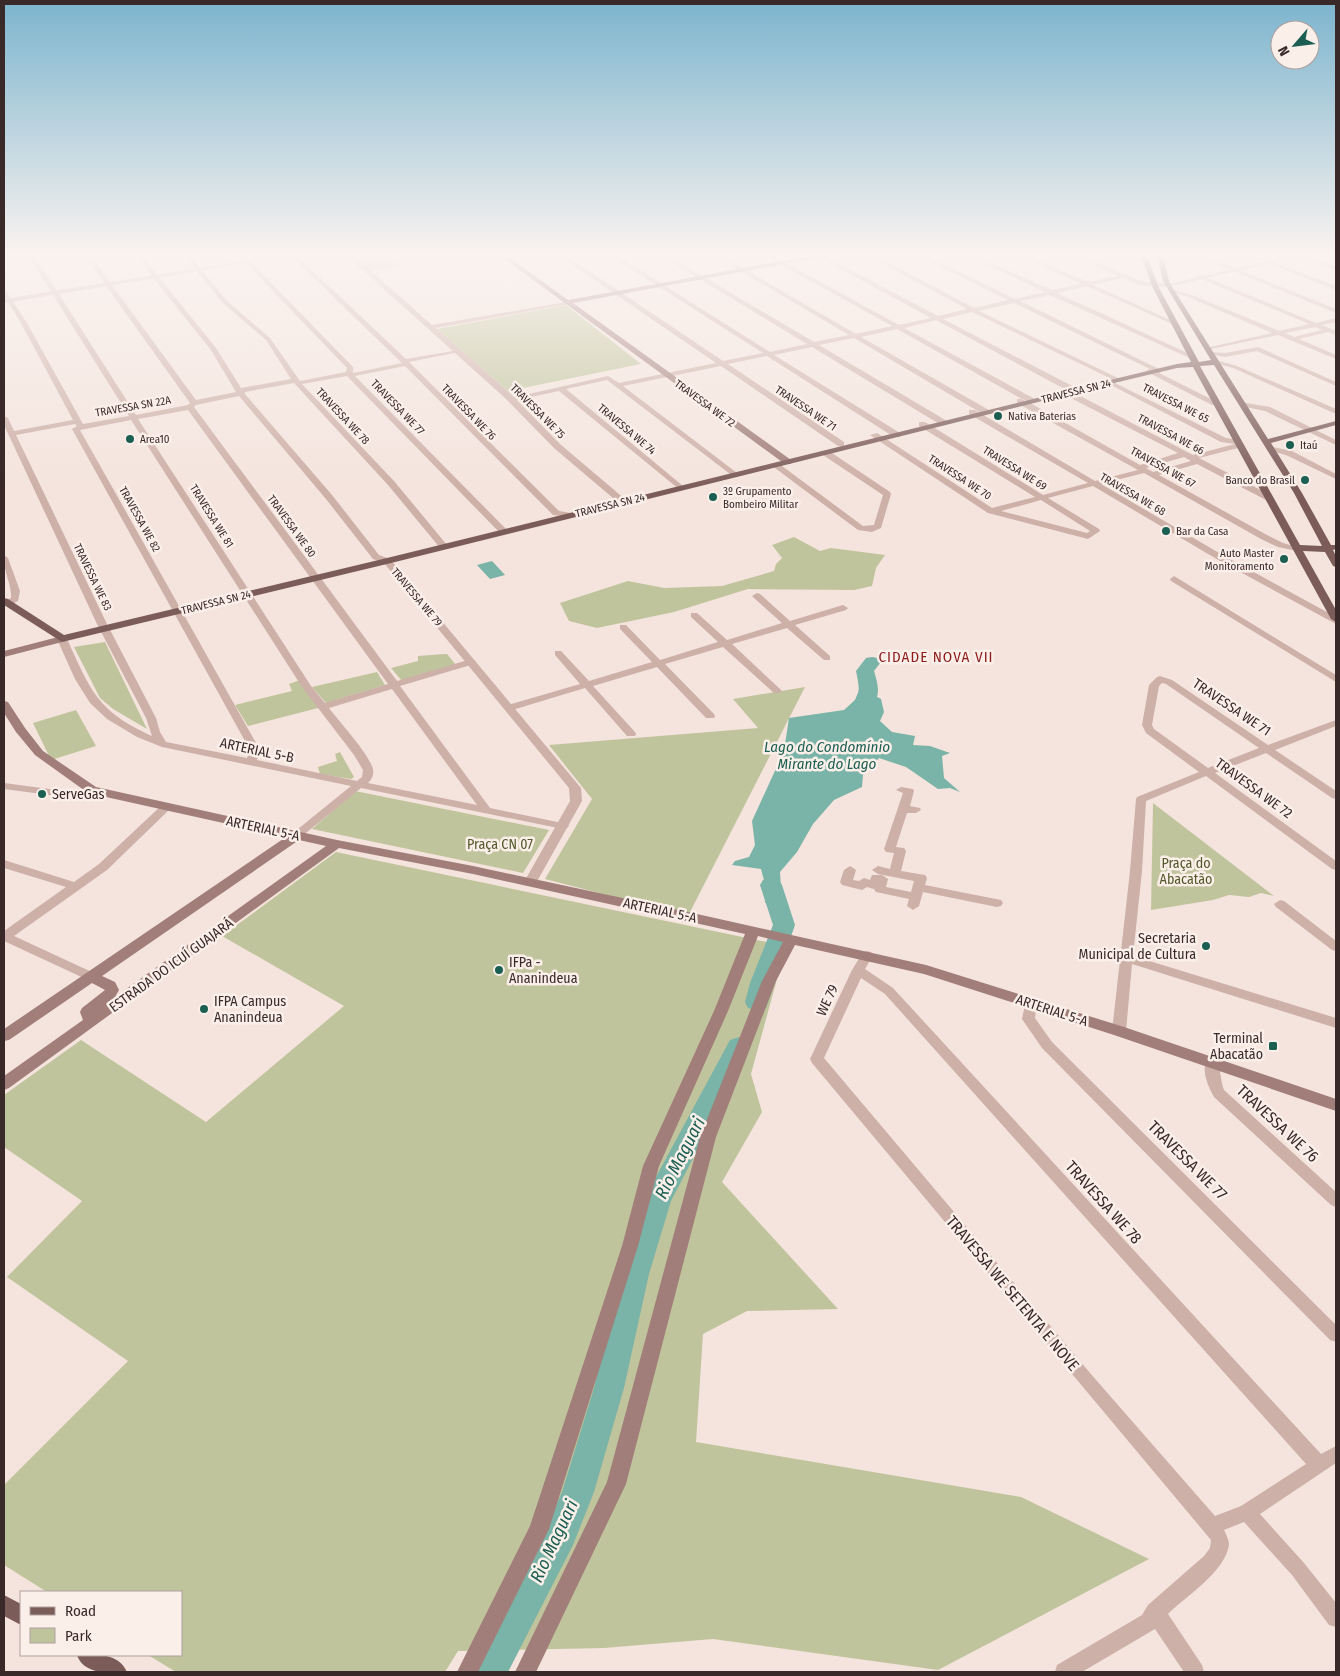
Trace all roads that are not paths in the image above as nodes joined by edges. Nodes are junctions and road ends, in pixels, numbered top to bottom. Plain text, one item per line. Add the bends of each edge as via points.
1 (29, 333) edge
2 (80, 333) edge
3 (144, 333) edge
4 (201, 333) edge
5 (261, 333) edge
6 (314, 333) edge
7 (375, 333) edge
8 (437, 333) edge
9 (610, 333) edge
10 (677, 333) edge
11 (736, 333) edge
12 (792, 333) edge
13 (851, 333) edge
14 (869, 333) edge
15 (909, 333) edge
16 (965, 333) edge
17 (1018, 333) edge
18 (1078, 333) edge
19 (1137, 333) edge
20 (1180, 333) edge
21 (1198, 333) edge
22 (1284, 333) edge
23 (1326, 333) edge
24 (1281, 334) junction
25 (856, 336) junction
26 (1293, 339) junction
27 (811, 345) junction
28 (457, 351) junction
29 (769, 354) junction
30 (1212, 355) junction
31 (1336, 357) edge
32 (1195, 361) junction
33 (405, 362) junction
34 (722, 363) junction
35 (1152, 370) junction
36 (350, 372) junction
37 (666, 375) junction
38 (1210, 377) junction
39 (1111, 380) junction
40 (1229, 381) junction
41 (298, 383) junction
42 (1336, 384) edge
43 (618, 386) junction
44 (560, 388) junction
45 (1068, 390) junction
46 (242, 393) junction
47 (511, 399) junction
48 (1026, 401) junction
49 (192, 403) junction
50 (1215, 403) junction
51 (1243, 404) junction
52 (980, 412) junction
53 (1336, 412) edge
54 (132, 415) junction
55 (4, 418) edge
56 (942, 422) junction
57 (1336, 423) edge
58 (78, 426) junction
59 (925, 426) junction
60 (1310, 430) junction
61 (894, 433) junction
62 (877, 437) junction
63 (13, 438) junction
64 (4, 440) edge
65 (1336, 443) edge
66 (841, 444) junction
67 (1238, 444) junction
68 (1268, 445) junction
69 (826, 453) junction
70 (1184, 454) junction
71 (785, 460) junction
72 (1195, 460) junction
73 (775, 465) junction
74 (1146, 471) junction
75 (732, 473) junction
76 (1336, 477) edge
77 (1094, 485) junction
78 (677, 486) junction
79 (1042, 498) junction
80 (1269, 498) junction
81 (620, 500) junction
82 (991, 511) junction
83 (556, 513) junction
84 (568, 516) junction
85 (501, 529) junction
86 (1096, 531) joint
87 (442, 544) junction
88 (1332, 547) edge
89 (1300, 548) junction
90 (4, 558) edge
91 (382, 559) junction
92 (1336, 562) edge
93 (313, 576) junction
94 (1174, 579) dead end
95 (246, 591) junction
96 (757, 596) dead end
97 (5, 602) edge
98 (843, 608) dead end
99 (175, 609) junction
100 (694, 615) dead end
101 (1336, 620) edge
102 (789, 624) junction
103 (103, 626) junction
104 (623, 627) dead end
105 (60, 636) junction
106 (724, 643) junction
107 (4, 648) edge
108 (558, 653) dead end
109 (4, 654) edge
110 (827, 658) dead end
111 (471, 662) junction
112 (658, 662) junction
113 (1336, 679) edge
114 (586, 684) junction
115 (394, 685) junction
116 (777, 691) dead end
117 (4, 705) edge
118 (322, 706) junction
119 (509, 708) junction
120 (710, 716) dead end
121 (1336, 723) edge
122 (630, 734) dead end
123 (1154, 734) joint
124 (162, 744) junction
125 (1268, 749) junction
126 (251, 763) junction
127 (1207, 772) junction
128 (358, 784) junction
129 (4, 786) edge
130 (92, 790) junction
131 (901, 790) dead end
132 (1336, 796) edge
133 (166, 808) junction
134 (903, 809) junction
135 (916, 810) dead end
136 (486, 811) junction
137 (563, 826) junction
138 (297, 835) junction
139 (337, 844) junction
140 (4, 864) edge
141 (1336, 866) edge
142 (850, 870) dead end
143 (878, 870) dead end
144 (898, 875) junction
145 (530, 882) junction
146 (76, 886) junction
147 (898, 893) junction
148 (916, 896) junction
149 (997, 903) dead end
150 (1280, 904) dead end
151 (760, 933) junction
152 (4, 936) edge
153 (791, 939) junction
154 (1336, 947) edge
155 (867, 955) junction
156 (1127, 958) junction
157 (858, 970) junction
158 (92, 977) junction
159 (1031, 1004) junction
160 (91, 1021) junction
161 (1336, 1023) edge
162 (1119, 1031) junction
163 (4, 1036) edge
164 (816, 1059) joint
165 (1212, 1063) junction
166 (4, 1084) edge
167 (1336, 1106) edge
168 (1336, 1201) edge
169 (1336, 1335) edge
170 (1336, 1454) edge
171 (1318, 1464) junction
172 (1247, 1512) junction
173 (1212, 1526) junction
174 (4, 1605) edge
175 (1155, 1612) junction
176 (20, 1614) edge
177 (1336, 1618) edge
178 (89, 1656) edge
179 (116, 1672) edge
180 (467, 1672) edge
181 (525, 1672) edge
182 (1064, 1672) edge
183 (1196, 1672) edge

1 - 58 street, TRAVESSA WE 82
2 - 54 street, TRAVESSA WE 81
3 - 49 street, TRAVESSA WE 80
4 - 46 street, TRAVESSA WE 79
5 - 41 street, TRAVESSA WE 78
6 - 36 street, TRAVESSA WE 77
7 - 33 street, TRAVESSA WE 76
8 - 28 street, TRAVESSA WE 75
9 - 37 main road, TRAVESSA WE 72
10 - 34 street, TRAVESSA WE 71
11 - 29 street
12 - 27 street
13 - 25 street, TRAVESSA WE 68
14 - 25 street
15 - 48 street, TRAVESSA WE 67
16 - 45 street
17 - 39 street
18 - 35 street
19 - 32 street
20 - 32 main road
21 - 30 main road
22 - 24 street
23 - 26 street
24 - 26 street
24 - 30 street
25 - 27 street
25 - 52 street, TRAVESSA WE 68
26 - 31 street
27 - 29 street
27 - 56 street
28 - 33 street, TRAVESSA SN 22A
28 - 47 street, TRAVESSA WE 75
29 - 34 street
29 - 61 street
30 - 32 main road, TRAVESSA SN 24
30 - 40 main road
30 - 42 street via 1260,350
30 - 53 street
32 - 35 main road, TRAVESSA SN 24
32 - 38 main road
33 - 36 street, TRAVESSA SN 22A
33 - 83 street, TRAVESSA WE 76
34 - 37 street
34 - 66 street, TRAVESSA WE 71
35 - 39 main road, TRAVESSA SN 24
35 - 50 street
36 - 41 street, TRAVESSA SN 22A
36 - 85 street, TRAVESSA WE 77
37 - 43 street
37 - 71 main road, TRAVESSA WE 72
38 - 40 main road
38 - 50 main road
39 - 45 main road, TRAVESSA SN 24
39 - 67 street, TRAVESSA WE 65 via 1224,440
40 - 51 main road
41 - 46 street, TRAVESSA SN 22A
41 - 87 street, TRAVESSA WE 78 via 391,483
43 - 44 street via 610,379
43 - 75 street
44 - 47 street
44 - 78 street, TRAVESSA WE 74
45 - 48 main road, TRAVESSA SN 24
45 - 70 street, TRAVESSA WE 66
46 - 49 street, TRAVESSA SN 22A
46 - 91 street, TRAVESSA WE 79
47 - 81 street, TRAVESSA WE 75 via 557,446
48 - 52 main road, TRAVESSA SN 24
48 - 74 street, TRAVESSA WE 67
49 - 54 street, TRAVESSA SN 22A
49 - 93 street, TRAVESSA WE 80
50 - 67 main road
51 - 60 street via 1267,409
51 - 68 main road
52 - 56 main road, TRAVESSA SN 24
52 - 77 street, TRAVESSA WE 68
54 - 58 street, TRAVESSA SN 22A
54 - 95 street, TRAVESSA WE 81
55 - 63 street, TRAVESSA WE 83
56 - 59 main road, TRAVESSA SN 24
57 - 60 main road
58 - 63 street, TRAVESSA SN 22A
58 - 99 street, TRAVESSA WE 82
59 - 61 main road, TRAVESSA SN 24
59 - 79 street, TRAVESSA WE 69
60 - 65 street
60 - 68 main road
61 - 62 main road, TRAVESSA SN 24
62 - 66 main road, TRAVESSA SN 24
62 - 69 main road, TRAVESSA SN 24
62 - 82 street, TRAVESSA WE 70
63 - 64 street, TRAVESSA SN 22A
63 - 103 street, TRAVESSA WE 83
66 - 71 main road, TRAVESSA SN 24
67 - 72 street
67 - 80 main road
68 - 76 street
68 - 88 main road
69 - 71 main road, TRAVESSA SN 24
69 - 73 street, TRAVESSA WE 71 via 888,496 878,526 861,528
70 - 72 street, TRAVESSA WE 66
70 - 74 street
71 - 73 main road, TRAVESSA SN 24
71 - 75 main road, TRAVESSA SN 24
72 - 74 street
72 - 80 street, TRAVESSA WE 66
73 - 75 main road, TRAVESSA SN 24
74 - 77 street
74 - 89 street, TRAVESSA WE 67 via 1272,541
75 - 78 main road, TRAVESSA SN 24
77 - 79 street
77 - 101 street, TRAVESSA WE 68
78 - 81 main road, TRAVESSA SN 24
79 - 82 street
79 - 86 street, TRAVESSA WE 69
80 - 89 main road
81 - 83 main road, TRAVESSA SN 24
81 - 84 main road, TRAVESSA SN 24
82 - 86 street, TRAVESSA WE 70 via 1088,536
83 - 84 street
83 - 85 main road, TRAVESSA SN 24
84 - 85 main road, TRAVESSA SN 24
85 - 87 main road, TRAVESSA SN 24
87 - 91 main road, TRAVESSA SN 24
88 - 89 main road
88 - 92 main road
89 - 101 main road
90 - 97 street via 16,591 15,599
91 - 93 main road, TRAVESSA SN 24
91 - 111 street, TRAVESSA WE 79
93 - 95 main road, TRAVESSA SN 24
93 - 115 street, TRAVESSA WE 80
94 - 113 street
95 - 99 main road, TRAVESSA SN 24
95 - 118 street, TRAVESSA WE 81
96 - 102 street
97 - 105 main road
98 - 102 street
99 - 103 main road, TRAVESSA SN 24
99 - 126 street, TRAVESSA WE 82 via 255,750
100 - 106 street
102 - 106 street
102 - 110 street
103 - 105 main road, TRAVESSA SN 24
103 - 124 street, TRAVESSA WE 83
104 - 112 street
105 - 107 main road, TRAVESSA SN 24
105 - 109 main road, TRAVESSA SN 24
105 - 124 street, ARTERIAL 5-B via 94,702 124,725
106 - 112 street
106 - 116 street
108 - 114 street
111 - 115 street
111 - 119 street, TRAVESSA WE 79
112 - 114 street
112 - 120 street
114 - 119 street
114 - 122 street
115 - 118 street
115 - 136 street, TRAVESSA WE 80
117 - 130 main road, ARTERIAL 5-A via 39,753
118 - 128 street, TRAVESSA WE 81 via 368,770 367,778
119 - 137 street, TRAVESSA WE 79 via 575,788 577,797
121 - 125 street
123 - 125 street, TRAVESSA WE 71 via 1147,725 1149,707 1154,685 1162,679
123 - 127 street, TRAVESSA WE 72
124 - 126 street, ARTERIAL 5-B
125 - 127 street
125 - 132 street, TRAVESSA WE 71
126 - 128 street, ARTERIAL 5-B
127 - 141 street, TRAVESSA WE 72
127 - 156 street via 1142,799
128 - 136 street, ARTERIAL 5-B
128 - 138 street
129 - 130 street via 72,795
130 - 133 main road, ARTERIAL 5-A
131 - 134 street via 909,791
133 - 138 main road, ARTERIAL 5-A
133 - 146 street via 103,867
134 - 135 street
134 - 144 street via 890,849 900,851
136 - 137 street, ARTERIAL 5-B
137 - 145 street, TRAVESSA WE 79
138 - 139 main road, ARTERIAL 5-A
138 - 158 main road
139 - 145 main road, ARTERIAL 5-A
139 - 160 main road, ESTRADA DO ICUÍ GUAJARÁ
140 - 146 street
142 - 147 street via 846,882 874,885 876,878 882,879 880,889
143 - 144 street
144 - 147 street
144 - 148 street via 921,878
145 - 151 main road, ARTERIAL 5-A
146 - 152 street
147 - 148 street
148 - 149 street
150 - 154 street
151 - 153 main road, ARTERIAL 5-A
151 - 180 main road via 720,1011 651,1166 630,1246 539,1529
152 - 158 street
153 - 155 main road, ARTERIAL 5-A
153 - 181 main road via 769,981 708,1137 616,1484
155 - 157 street, WE 79
155 - 159 main road, ARTERIAL 5-A via 926,970
156 - 161 street
156 - 162 street
157 - 164 street, WE 79
157 - 171 street, TRAVESSA WE 78 via 889,991
158 - 160 main road via 112,990 108,997 87,1012
158 - 163 main road
159 - 162 main road, ARTERIAL 5-A
159 - 169 street, TRAVESSA WE 77 via 1028,1019 1047,1045
160 - 166 main road, ESTRADA DO ICUÍ GUAJARÁ
162 - 165 main road, ARTERIAL 5-A
164 - 173 street, TRAVESSA WE SETENTA E NOVE
165 - 167 main road, ARTERIAL 5-A
165 - 168 street, TRAVESSA WE 76 via 1213,1080 1219,1093
170 - 171 street
171 - 172 street
172 - 173 street
172 - 177 street
173 - 175 street via 1220,1540 1216,1553 1203,1571
174 - 176 main road
175 - 182 street via 1149,1622
175 - 183 street
178 - 179 main road

